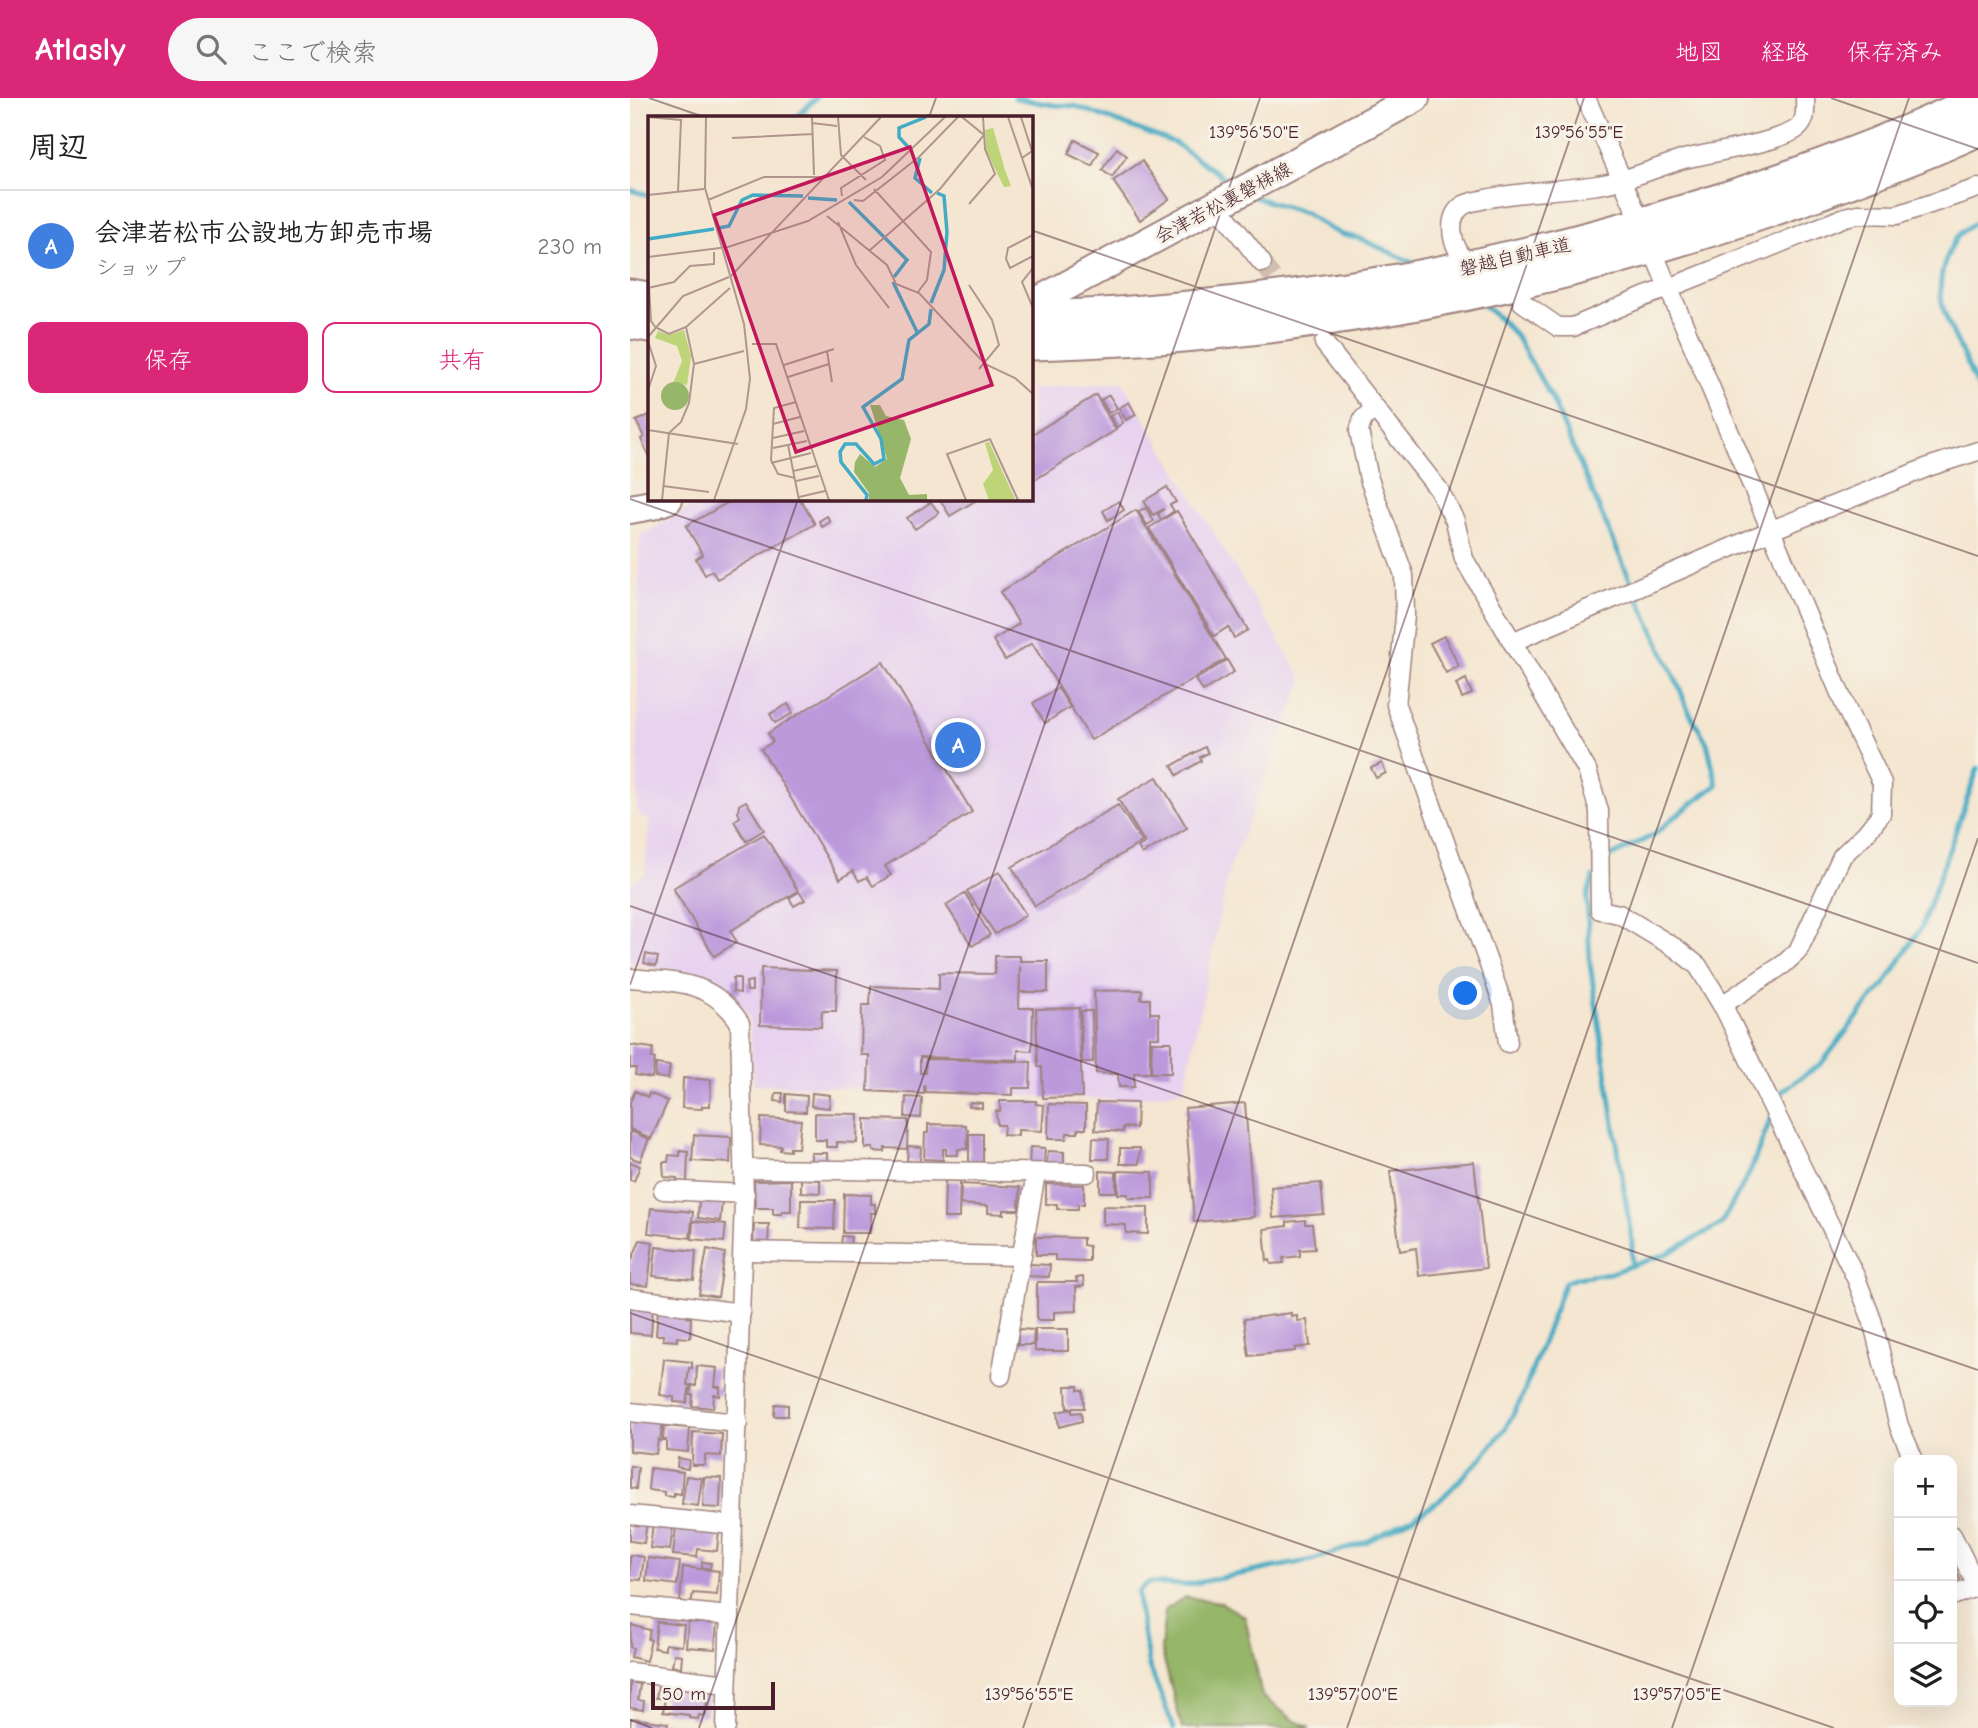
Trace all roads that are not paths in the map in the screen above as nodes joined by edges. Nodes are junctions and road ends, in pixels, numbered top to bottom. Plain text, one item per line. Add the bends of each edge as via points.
1 (1586, 98) edge
2 (1805, 98) edge
3 (1403, 101) edge
4 (1978, 101) edge
5 (1978, 129) edge
6 (1621, 180) junction
7 (1978, 188) edge
8 (1217, 205) junction
9 (1635, 209) dead end
10 (1657, 261) dead end
11 (1262, 263) tunnel mouth
12 (1473, 269) junction
13 (1669, 288) junction
14 (1418, 290) junction
15 (1522, 302) dead end
16 (1032, 304) edge
17 (1032, 318) edge
18 (1032, 343) edge
19 (1324, 343) dead end
20 (1375, 408) junction
21 (1978, 452) edge
22 (665, 500) edge
23 (630, 509) edge
24 (1772, 530) junction
25 (1512, 642) junction
26 (630, 978) edge
27 (1722, 1005) junction
28 (1508, 1042) dead end
29 (745, 1169) junction
30 (1036, 1173) junction
31 (1087, 1174) dead end
32 (663, 1190) dead end
33 (744, 1194) junction
34 (743, 1251) junction
35 (1022, 1256) junction
36 (630, 1298) edge
37 (741, 1312) junction
38 (1001, 1376) dead end
39 (630, 1412) edge
40 (738, 1423) junction
41 (1912, 1455) edge
42 (630, 1515) edge
43 (733, 1525) junction
44 (1957, 1545) edge
45 (1978, 1587) edge
46 (1957, 1594) edge
47 (630, 1606) edge
48 (730, 1616) junction
49 (630, 1672) edge
50 (727, 1684) junction
51 (726, 1728) edge

1 - 6 street
2 - 6 street via 1805,116 1798,128 1778,137 1684,159
3 - 8 main road, 会津若松裏磐梯線
4 - 12 highway, 磐越自動車道 via 1840,158 1729,197
5 - 12 highway, 磐越自動車道 via 1851,181 1662,244
6 - 9 street
6 - 12 street via 1464,205 1455,214 1452,241
7 - 13 street via 1897,215 1845,217
8 - 11 street
8 - 16 main road, 会津若松裏磐梯線
10 - 13 street
12 - 14 highway, 磐越自動車道
13 - 15 street via 1573,327 1558,327
13 - 24 street
14 - 17 highway, 磐越自動車道 via 1312,294 1191,308
14 - 18 highway, 磐越自動車道 via 1327,317 1196,334
19 - 20 street
20 - 25 street via 1439,490 1455,521 1464,559
20 - 28 street via 1363,419 1359,431 1369,478 1404,575 1396,705 1503,1004
21 - 24 street via 1931,466
22 - 23 main road
24 - 25 street
24 - 27 street via 1882,783 1881,814 1842,856 1798,951
25 - 27 street via 1587,771 1599,811 1600,910 1619,915 1677,949 1698,966
26 - 29 street via 689,984 712,993 740,1023
27 - 41 street via 1856,1278
29 - 30 street
29 - 33 street
30 - 31 street
30 - 35 street
32 - 33 street
33 - 34 street
34 - 35 street
34 - 37 street
35 - 38 street
36 - 37 street
37 - 40 street
39 - 40 street
40 - 43 street
42 - 43 street
43 - 48 street
44 - 45 street
45 - 46 street
47 - 48 street
48 - 50 street
49 - 50 street
50 - 51 street

